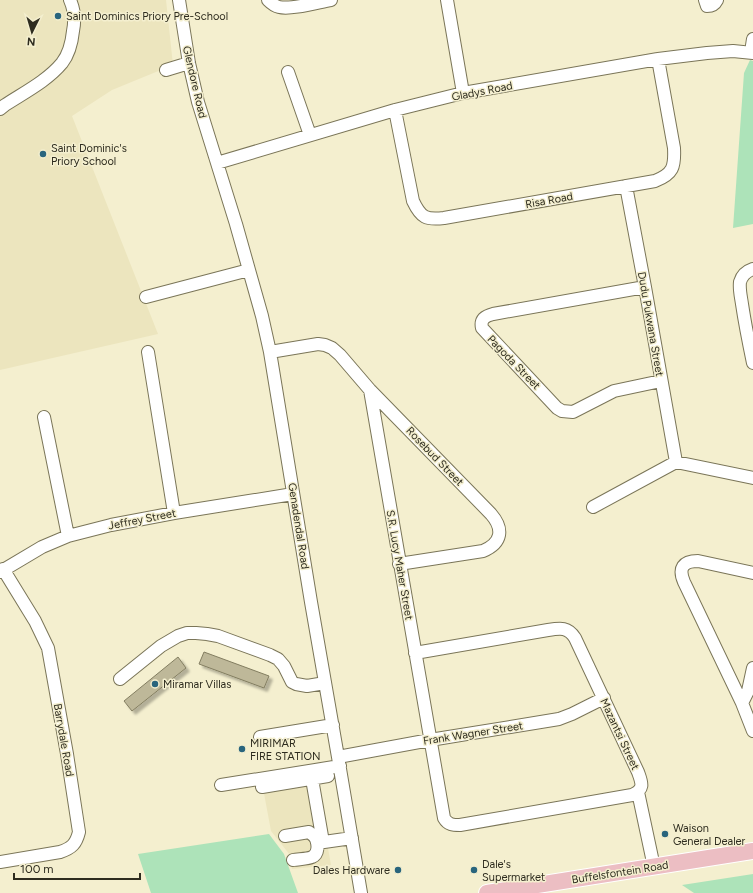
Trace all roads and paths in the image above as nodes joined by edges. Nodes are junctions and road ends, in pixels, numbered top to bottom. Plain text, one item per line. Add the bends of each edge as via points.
1 (70, 0) edge
2 (179, 0) edge
3 (268, 0) edge
4 (331, 0) edge
5 (447, 0) edge
6 (705, 0) edge
7 (717, 0) edge
8 (753, 39) edge
9 (752, 53) edge
10 (658, 59) junction
11 (189, 64) junction
12 (166, 70) dead end
13 (288, 72) dead end
14 (463, 93) junction
15 (0, 109) edge
16 (395, 110) junction
17 (310, 135) junction
18 (216, 163) junction
19 (626, 186) junction
20 (753, 269) edge
21 (249, 270) junction
22 (645, 287) junction
23 (146, 297) dead end
24 (148, 352) dead end
25 (270, 352) junction
26 (753, 363) edge
27 (661, 381) junction
28 (370, 390) junction
29 (44, 417) dead end
30 (676, 462) junction
31 (753, 478) edge
32 (293, 494) junction
33 (593, 507) dead end
34 (174, 513) junction
35 (68, 536) junction
36 (399, 564) junction
37 (2, 570) edge
38 (753, 572) edge
39 (415, 653) junction
40 (753, 668) edge
41 (120, 679) dead end
42 (325, 683) junction
43 (604, 698) junction
44 (742, 703) junction
45 (332, 725) junction
46 (753, 731) edge
47 (260, 737) dead end
48 (430, 740) junction
49 (340, 765) junction
50 (312, 779) junction
51 (221, 785) dead end
52 (262, 787) dead end
53 (638, 792) junction
54 (285, 836) dead end
55 (352, 838) junction
56 (320, 843) junction
57 (753, 851) edge
58 (293, 860) dead end
59 (0, 862) edge
60 (654, 867) junction
61 (361, 893) edge
62 (487, 893) edge

1 - 15 street via 74,26 63,62 42,82
2 - 11 street, Glendore Road
3 - 4 street via 279,7 290,7
5 - 14 street
6 - 7 street via 707,6
8 - 9 street
9 - 10 street, Gladys Road via 714,52
10 - 14 street, Gladys Road
10 - 19 street, Risa Road via 675,160 669,174 662,178
11 - 12 street
11 - 18 street, Glendore Road
13 - 17 street
14 - 16 street, Gladys Road
16 - 17 street, Gladys Road
16 - 19 street, Risa Road via 413,201 424,216 444,218
17 - 18 street, Gladys Road
18 - 21 street, Genadendal Road
19 - 22 street, Dudu Pukwana Street
20 - 26 street via 746,272 740,286
21 - 23 street
21 - 25 street, Genadendal Road
22 - 27 street, Dudu Pukwana Street
22 - 27 street, Pagoda Street via 493,314 482,319 481,324 562,411 573,412 614,391
24 - 34 street
25 - 28 street, Rosebud Street via 325,345 340,354
25 - 32 street, Genadendal Road
27 - 30 street, Dudu Pukwana Street
28 - 36 street, S.R. Lucy Maher Street
28 - 36 street, Rosebud Street via 492,514 499,526 498,539 494,545 483,551
29 - 35 street
30 - 31 street
30 - 33 street
32 - 34 street, Jeffrey Street
32 - 42 street, Genadendal Road
34 - 35 street, Jeffrey Street
35 - 37 street, Jeffrey Street
36 - 39 street, S.R. Lucy Maher Street
37 - 59 street, Barrydale Road via 35,621 48,648 79,832 77,840 67,850
38 - 44 street via 698,561 686,563 681,571 681,576
39 - 43 street, Mazantsi Street via 548,630 568,630 575,638
39 - 48 street, S.R. Lucy Maher Street
40 - 44 street via 748,691
41 - 42 street via 161,646 178,636 196,633 218,636 278,659 292,682 296,684 307,686
42 - 45 street, Genadendal Road
43 - 48 street, Frank Wagner Street via 559,719
43 - 53 street, Mazantsi Street via 638,772 642,785
44 - 46 street
45 - 47 street
45 - 49 street, Genadendal Road
48 - 49 street, Frank Wagner Street
48 - 53 street via 444,818 449,824 468,824 617,798
49 - 50 street
49 - 51 street
49 - 55 street, Genadendal Road
50 - 52 street
50 - 56 street
53 - 60 street, Mazantsi Street
54 - 56 street via 309,832
55 - 56 street
55 - 61 street, Genadendal Road
56 - 58 street via 313,856
57 - 60 main road, Buffelsfontein Road
60 - 62 main road, Buffelsfontein Road

